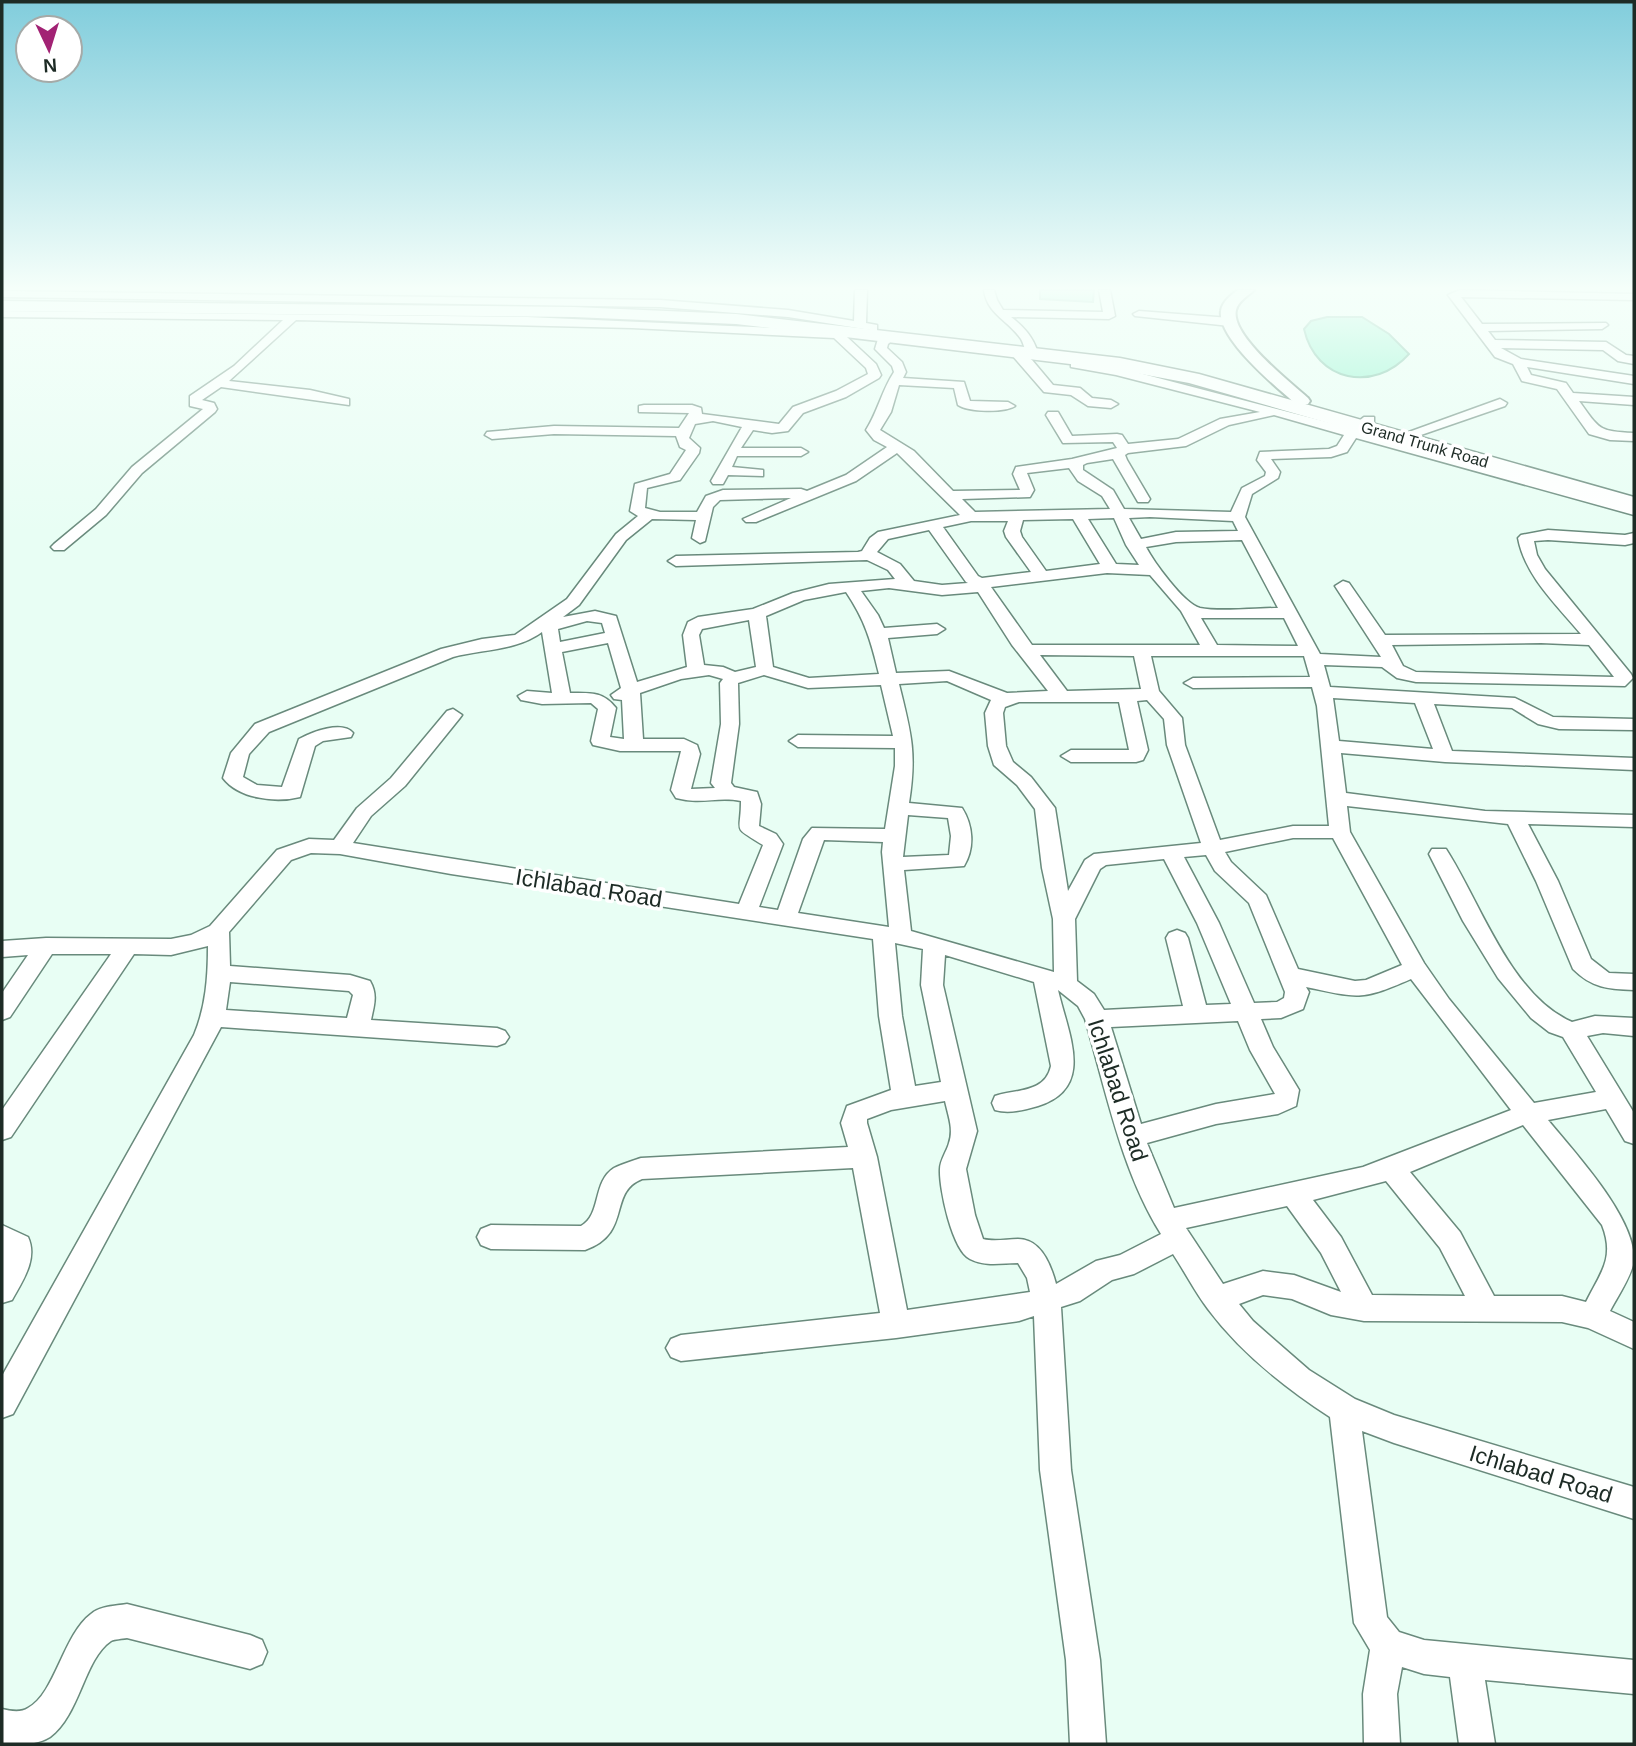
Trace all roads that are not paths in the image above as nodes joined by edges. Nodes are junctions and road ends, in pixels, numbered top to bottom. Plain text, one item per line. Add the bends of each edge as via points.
1 (233, 371) edge
2 (874, 371) edge
3 (899, 371) edge
4 (1035, 371) edge
5 (1160, 371) edge
6 (1267, 371) edge
7 (1523, 371) edge
8 (1579, 371) edge
9 (1634, 380) edge
10 (894, 381) junction
11 (220, 383) junction
12 (1570, 397) junction
13 (1634, 401) edge
14 (344, 402) dead end
15 (1500, 403) dead end
16 (1111, 404) dead end
17 (1008, 406) dead end
18 (1291, 406) junction
19 (644, 409) dead end
20 (1053, 415) dead end
21 (694, 419) junction
22 (751, 424) junction
23 (1361, 426) junction
24 (684, 432) junction
25 (1413, 433) junction
26 (492, 435) dead end
27 (1634, 437) edge
28 (898, 446) junction
29 (732, 452) junction
30 (801, 452) dead end
31 (1121, 452) junction
32 (1076, 463) junction
33 (758, 473) dead end
34 (817, 492) junction
35 (947, 495) junction
36 (1634, 495) edge
37 (1143, 499) dead end
38 (1634, 504) edge
39 (1634, 512) edge
40 (1118, 513) junction
41 (648, 515) junction
42 (1078, 515) junction
43 (705, 516) junction
44 (971, 517) junction
45 (1238, 517) junction
46 (1016, 518) junction
47 (751, 519) dead end
48 (932, 523) junction
49 (1246, 535) junction
50 (700, 538) dead end
51 (1634, 538) edge
52 (1134, 545) junction
53 (59, 547) dead end
54 (869, 554) junction
55 (676, 561) dead end
56 (1107, 568) junction
57 (1149, 568) junction
58 (1042, 576) junction
59 (908, 584) junction
60 (981, 585) junction
61 (1343, 586) dead end
62 (850, 587) junction
63 (1189, 611) junction
64 (757, 614) junction
65 (1290, 614) junction
66 (543, 628) junction
67 (937, 629) dead end
68 (878, 634) junction
69 (616, 636) junction
70 (1595, 640) junction
71 (1382, 643) junction
72 (554, 648) junction
73 (1027, 650) junction
74 (1143, 652) junction
75 (1212, 652) junction
76 (1312, 655) junction
77 (1395, 667) junction
78 (764, 670) junction
79 (696, 671) junction
80 (733, 678) junction
81 (891, 678) junction
82 (1194, 682) dead end
83 (1321, 687) junction
84 (631, 690) junction
85 (1150, 692) junction
86 (527, 696) dead end
87 (1061, 696) junction
88 (1127, 697) junction
89 (1422, 697) junction
90 (562, 698) junction
91 (1005, 699) junction
92 (603, 702) junction
93 (453, 715) dead end
94 (1634, 724) edge
95 (344, 733) dead end
96 (798, 741) dead end
97 (904, 742) junction
98 (634, 745) junction
99 (1330, 746) junction
100 (1070, 756) dead end
101 (1445, 756) junction
102 (1634, 764) edge
103 (727, 792) junction
104 (1335, 798) junction
105 (897, 808) junction
106 (1515, 818) junction
107 (1634, 821) edge
108 (1340, 832) junction
109 (894, 836) junction
110 (340, 847) junction
111 (1213, 848) junction
112 (1171, 852) junction
113 (1439, 854) dead end
114 (893, 864) junction
115 (746, 912) junction
116 (786, 917) junction
117 (1064, 919) junction
118 (218, 931) junction
119 (893, 935) junction
120 (1177, 938) dead end
121 (934, 944) junction
122 (46, 946) junction
123 (128, 946) junction
124 (2, 949) edge
125 (1415, 968) junction
126 (220, 974) junction
127 (1290, 975) junction
128 (1055, 981) junction
129 (1634, 982) edge
130 (2, 1011) edge
131 (1247, 1013) junction
132 (1197, 1014) junction
133 (213, 1018) junction
134 (1097, 1019) junction
135 (357, 1027) junction
136 (1634, 1027) edge
137 (1575, 1032) junction
138 (497, 1037) dead end
139 (954, 1090) junction
140 (905, 1098) junction
141 (1611, 1099) junction
142 (1004, 1103) dead end
143 (1528, 1114) junction
144 (2, 1129) edge
145 (1634, 1134) edge
146 (1132, 1137) junction
147 (864, 1157) junction
148 (1391, 1168) junction
149 (1294, 1195) junction
150 (1172, 1229) junction
151 (2, 1237) edge
152 (491, 1237) dead end
153 (2, 1291) edge
154 (1217, 1299) junction
155 (1046, 1301) junction
156 (1364, 1308) junction
157 (1486, 1310) junction
158 (1593, 1316) junction
159 (897, 1325) junction
160 (1634, 1336) edge
161 (681, 1348) dead end
162 (2, 1404) edge
163 (1344, 1409) junction
164 (1634, 1503) edge
165 (1388, 1646) junction
166 (250, 1652) dead end
167 (1465, 1661) junction
168 (1634, 1677) edge
169 (2, 1727) edge
170 (1088, 1744) edge
171 (1382, 1744) edge
172 (1477, 1744) edge

1 - 11 street
2 - 22 street via 875,375 841,394 798,410 783,428
3 - 10 street
4 - 16 street via 1049,389 1075,391 1088,402
5 - 18 highway, Grand Trunk Road
6 - 18 main road
7 - 12 street via 1526,378 1556,384
8 - 9 street
10 - 17 street via 959,385 965,405
10 - 28 street via 889,402 873,430
11 - 14 street
11 - 53 street via 194,401 210,409 137,470 85,527
12 - 13 street
12 - 27 street via 1594,431
15 - 25 street
18 - 23 highway, Grand Trunk Road
18 - 31 street via 1225,422 1181,443
19 - 21 street via 692,409 696,411
20 - 31 street via 1068,440 1117,438
21 - 22 street
21 - 24 street
22 - 29 street
23 - 25 highway, Grand Trunk Road
23 - 38 highway, Grand Trunk Road
23 - 39 street
23 - 45 street via 1342,449 1331,453 1265,455 1271,478 1242,494
24 - 26 street via 554,430
24 - 41 street via 683,441 694,451 675,477 640,487 637,511
25 - 36 highway, Grand Trunk Road
28 - 34 street via 867,470
28 - 35 street
29 - 30 street
29 - 33 street via 721,476
31 - 32 street
31 - 37 street
32 - 35 street via 1021,470 1025,494
32 - 40 street via 1083,478 1108,493
34 - 43 street via 723,494 706,504
34 - 47 street
35 - 44 street
40 - 42 street
40 - 45 street
40 - 52 street
41 - 43 street
41 - 66 street via 628,530 573,602
42 - 46 street
42 - 56 street via 1109,562
43 - 50 street
44 - 46 street
44 - 48 street
45 - 49 street
46 - 58 street via 1014,537
48 - 54 street via 883,535
48 - 60 street
49 - 52 street via 1177,537
49 - 65 street
51 - 70 street via 1526,538 1538,570
52 - 57 street
54 - 55 street
54 - 59 street via 894,567
56 - 57 street
56 - 58 street
57 - 63 street
58 - 60 street
59 - 60 street via 942,590
59 - 62 street
60 - 73 street
61 - 71 street
62 - 64 street via 799,596
62 - 68 street
63 - 65 street
63 - 75 street
64 - 78 street
64 - 79 street via 694,626
65 - 76 street
66 - 69 street via 604,617
66 - 72 street
66 - 95 street via 520,640 447,653 262,727 240,753 233,778 251,790 293,793 306,743 318,736
67 - 68 street
68 - 81 street
69 - 72 street
69 - 84 street
70 - 71 street
70 - 77 street via 1623,680 1416,677
71 - 77 street
72 - 90 street
73 - 74 street
73 - 87 street
74 - 75 street
74 - 85 street
75 - 76 street
76 - 77 street via 1386,662
76 - 83 street
78 - 80 street
78 - 81 street via 808,683
79 - 80 street via 725,670
79 - 84 street
80 - 103 street via 721,783
81 - 91 street via 948,676
81 - 97 street
82 - 83 street
83 - 89 street
83 - 99 street
84 - 92 street
84 - 98 street
85 - 88 street
85 - 111 street via 1172,718
86 - 90 street
87 - 88 street
87 - 91 street
88 - 100 street via 1139,750 1136,756
89 - 94 street via 1515,703 1546,721 1561,724
89 - 101 street
90 - 92 street
91 - 117 street via 994,713 996,746 1004,765 1045,808
92 - 98 street via 608,714 600,741
93 - 110 street via 398,782 364,812
96 - 97 street
97 - 105 street via 905,766
98 - 103 street via 674,744 690,749 683,794 701,797
99 - 101 street
99 - 104 street
101 - 102 street
103 - 115 street via 750,796 749,829 773,844
104 - 106 street
104 - 108 street
105 - 109 street
105 - 114 street via 956,812 960,855 957,861 945,863
106 - 107 street
106 - 129 street via 1581,963 1605,981
108 - 111 street via 1293,832
108 - 125 street
109 - 114 street
109 - 116 street via 819,833
110 - 115 street, Ichlabad Road
110 - 118 street, Ichlabad Road via 310,846 284,855
111 - 112 street
111 - 127 street via 1222,866 1258,900
112 - 117 street via 1101,859 1092,865
112 - 131 street
113 - 137 street via 1467,908 1523,994 1554,1024
114 - 119 street
115 - 116 street, Ichlabad Road
116 - 119 street, Ichlabad Road
117 - 128 street
118 - 123 street via 197,942 171,947
118 - 126 street
119 - 121 street, Ichlabad Road
119 - 140 street via 885,975
120 - 132 street
121 - 128 street, Ichlabad Road
121 - 139 street via 932,985
122 - 123 street
122 - 124 street
122 - 130 street
123 - 144 street
125 - 127 street via 1369,988 1355,989
125 - 143 street
126 - 133 street
126 - 135 street via 362,987 365,995
127 - 131 street via 1297,992 1295,1003 1282,1010
128 - 134 street, Ichlabad Road via 1086,1000
128 - 142 street via 1062,1077 1055,1089
131 - 132 street
131 - 146 street via 1262,1050 1287,1090 1287,1099
132 - 134 street
133 - 135 street
133 - 162 street
134 - 146 street, Ichlabad Road
135 - 138 street
136 - 137 street via 1591,1026
137 - 141 street
139 - 140 street
139 - 155 street via 964,1143 953,1169 967,1240 984,1252 1025,1251 1033,1259
140 - 147 street via 856,1113 854,1123
141 - 143 street
141 - 145 street
143 - 148 street
143 - 158 street via 1613,1219 1623,1244 1620,1261
146 - 150 street, Ichlabad Road via 1153,1195
147 - 152 street via 640,1169 621,1177 610,1192 604,1223 585,1238
147 - 159 street
148 - 149 street
148 - 157 street via 1450,1240
149 - 150 street
149 - 156 street via 1331,1245
150 - 154 street, Ichlabad Road
150 - 155 street via 1115,1268
151 - 153 street via 18,1245 16,1267
154 - 156 street via 1263,1283 1294,1287 1331,1303
154 - 163 street, Ichlabad Road via 1300,1380
155 - 159 street
155 - 170 street via 1056,1472 1081,1642
156 - 157 street
157 - 158 street via 1562,1309
158 - 160 street
159 - 161 street
163 - 164 street, Ichlabad Road via 1394,1429
163 - 165 street via 1371,1623
165 - 167 street via 1424,1657
165 - 171 street via 1380,1694
166 - 169 street via 127,1621 103,1625 86,1644 46,1716 37,1725
167 - 168 street
167 - 172 street

